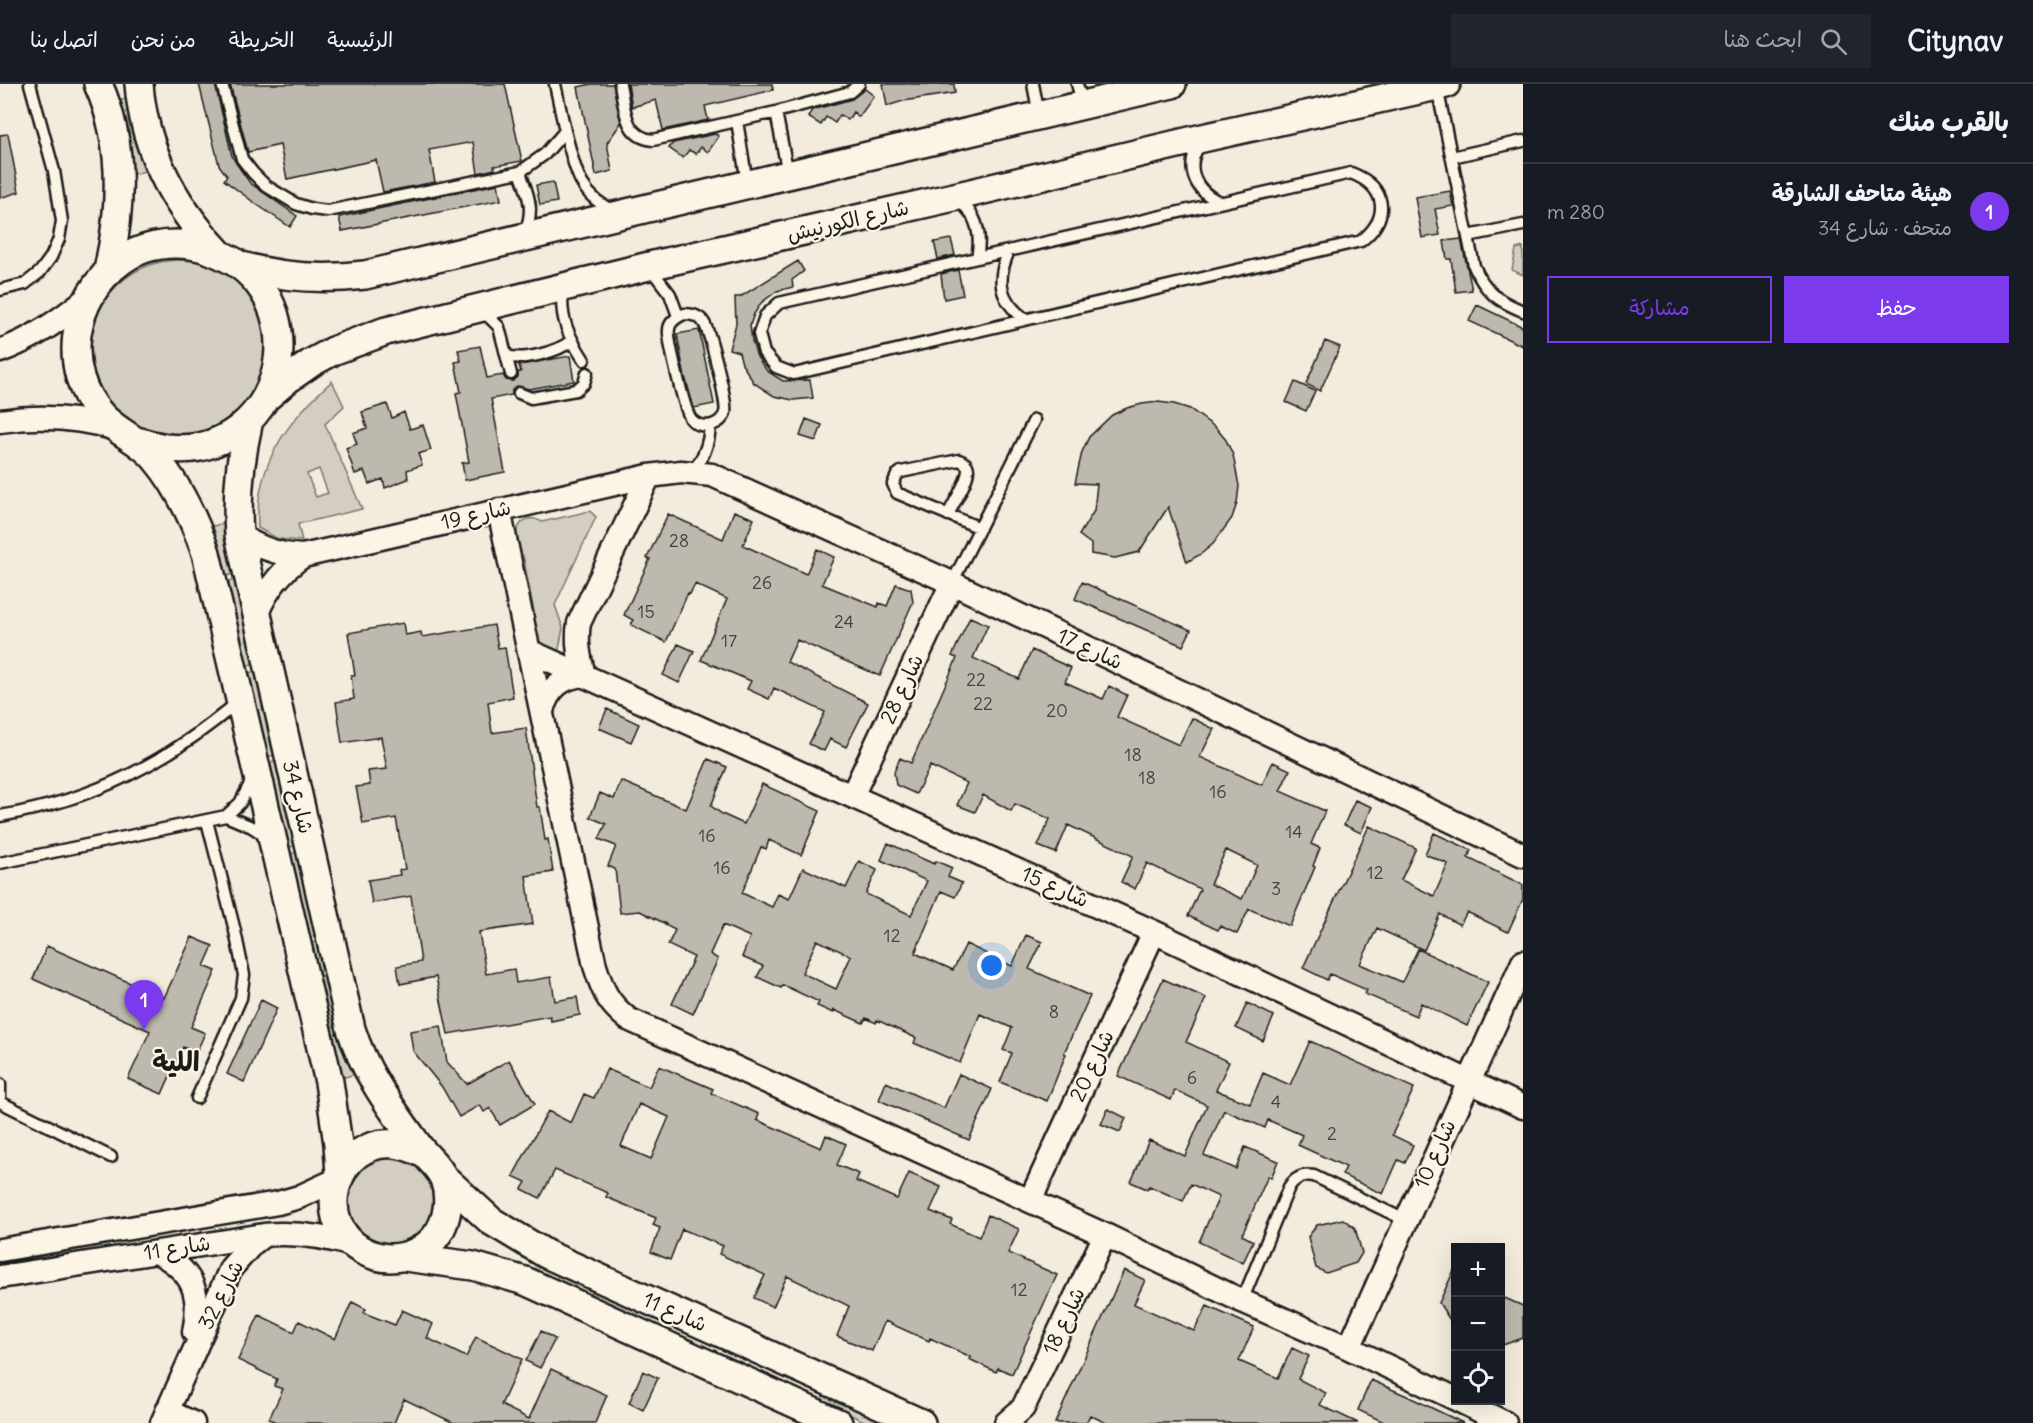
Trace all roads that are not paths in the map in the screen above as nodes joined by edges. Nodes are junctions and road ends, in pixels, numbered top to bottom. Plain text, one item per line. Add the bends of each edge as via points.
1 (30, 84) edge
2 (98, 84) edge
3 (139, 84) edge
4 (222, 84) edge
5 (555, 84) edge
6 (620, 84) edge
7 (859, 84) edge
8 (1033, 84) edge
9 (1172, 84) edge
10 (1441, 85) edge
11 (1080, 94) edge
12 (776, 112) junction
13 (1039, 115) junction
14 (737, 121) junction
15 (565, 131) junction
16 (1207, 137) junction
17 (1523, 141) edge
18 (1452, 157) junction
19 (520, 172) junction
20 (789, 174) junction
21 (747, 185) junction
22 (954, 198) junction
23 (1220, 202) junction
24 (622, 215) junction
25 (1523, 225) edge
26 (1468, 236) junction
27 (523, 238) junction
28 (217, 251) junction
29 (1009, 251) junction
30 (977, 258) junction
31 (242, 266) junction
32 (649, 266) junction
33 (108, 270) junction
34 (564, 287) junction
35 (0, 290) edge
36 (87, 298) junction
37 (478, 309) junction
38 (1523, 311) edge
39 (678, 316) junction
40 (1025, 319) junction
41 (571, 341) junction
42 (0, 351) edge
43 (507, 356) junction
44 (584, 360) dead end
45 (587, 373) dead end
46 (511, 374) dead end
47 (519, 393) dead end
48 (267, 397) junction
49 (249, 420) junction
50 (1034, 420) dead end
51 (0, 421) edge
52 (710, 426) junction
53 (116, 429) junction
54 (141, 442) junction
55 (692, 472) junction
56 (649, 476) junction
57 (499, 510) junction
58 (948, 515) junction
59 (980, 528) junction
60 (239, 535) junction
61 (303, 556) junction
62 (952, 583) junction
63 (257, 613) junction
64 (529, 651) junction
65 (584, 675) junction
66 (240, 700) junction
67 (542, 711) junction
68 (256, 769) junction
69 (852, 796) junction
70 (0, 816) edge
71 (226, 816) junction
72 (207, 821) junction
73 (273, 844) junction
74 (1523, 855) edge
75 (0, 863) edge
76 (1154, 932) junction
77 (1523, 962) edge
78 (1467, 1082) junction
79 (0, 1084) edge
80 (197, 1098) dead end
81 (0, 1100) edge
82 (1523, 1107) edge
83 (424, 1154) junction
84 (111, 1157) dead end
85 (339, 1177) junction
86 (443, 1178) junction
87 (1030, 1201) junction
88 (1405, 1220) junction
89 (1105, 1234) junction
90 (264, 1235) junction
91 (355, 1246) junction
92 (0, 1250) edge
93 (157, 1252) junction
94 (405, 1257) junction
95 (0, 1277) edge
96 (1242, 1301) junction
97 (1349, 1348) junction
98 (681, 1351) junction
99 (187, 1363) junction
100 (815, 1375) junction
101 (1451, 1397) edge
102 (1467, 1405) edge
103 (1023, 1415) edge
104 (164, 1417) edge
105 (193, 1423) edge
106 (838, 1423) edge
107 (921, 1423) edge
108 (1006, 1423) edge
109 (1505, 1423) edge

1 - 35 lane via 54,171 62,221 51,257 39,272 25,284
2 - 33 street via 109,113 118,165 118,218
3 - 28 street via 144,124 160,170 185,213
4 - 19 lane via 247,166 281,196 312,209 328,211
5 - 15 lane
6 - 14 lane via 628,123 642,139 653,140
7 - 12 lane via 850,92
8 - 13 lane
9 - 11 street
10 - 16 street, شارع الكورنيش
10 - 18 lane
11 - 13 street
12 - 14 lane
12 - 20 lane
13 - 20 street
14 - 21 lane
15 - 19 lane via 545,154
15 - 24 lane via 579,181 597,202
16 - 22 street, شارع الكورنيش
16 - 23 lane via 1195,154 1193,175 1203,192
17 - 18 lane
18 - 26 lane
19 - 27 lane via 531,203
20 - 21 street
21 - 24 street
22 - 30 lane via 967,208 976,223
22 - 32 street, شارع الكورنيش
23 - 29 lane
23 - 40 lane via 1351,173 1365,178 1376,189 1381,203 1380,218 1373,231 1360,241
24 - 27 street
25 - 26 lane
26 - 38 lane via 1474,266 1483,283 1502,302
27 - 31 street via 340,278 290,277
28 - 31 street
28 - 33 street via 179,243 160,245 141,250
29 - 30 lane
29 - 40 lane via 1000,276 1002,289 1010,306
30 - 40 lane via 779,303 765,316 759,334 764,353 776,367 794,374
31 - 48 street via 271,304 278,327 280,351
32 - 34 street, شارع الكورنيش
32 - 39 lane via 670,294
33 - 36 street
34 - 37 street, شارع الكورنيش
34 - 41 lane via 562,312
36 - 42 street via 32,337
36 - 53 street via 75,338 76,358 89,398
37 - 43 lane via 499,327
37 - 48 street, شارع الكورنيش via 360,339 311,363
39 - 52 lane via 668,333 688,414 697,424
39 - 52 lane via 697,316 706,326 726,406 722,419
41 - 43 lane via 556,350 522,358
41 - 44 lane
43 - 46 lane
45 - 47 lane via 576,390 531,398
48 - 49 street
49 - 54 street via 234,432 199,447 170,448
49 - 60 street, شارع 34 via 238,489
50 - 59 lane
51 - 53 street via 57,417
52 - 55 lane via 707,446
53 - 54 street
54 - 66 street, شارع 34 via 169,476 199,533
55 - 56 street, شارع 17
55 - 62 street, شارع 17 via 712,475
56 - 57 street, شارع 19
56 - 65 street via 579,623 578,652
57 - 61 street, شارع 19
57 - 64 street
58 - 58 lane via 897,494 893,484 897,475 963,461 968,472
58 - 59 lane
59 - 62 lane
60 - 61 street, شارع 19 via 276,553
60 - 63 street, شارع 34
61 - 63 street, شارع 19 via 279,576
62 - 69 street, شارع 28
62 - 74 street, شارع 17
63 - 83 street, شارع 34 via 351,1029 374,1084
64 - 65 street, شارع 15
64 - 67 street
65 - 67 street via 557,684
65 - 69 street, شارع 15
66 - 68 street, شارع 34
66 - 70 lane via 188,742 130,776 68,801
67 - 87 street via 595,966 603,992 613,1006 628,1019
68 - 71 lane via 245,795
68 - 73 street, شارع 34
69 - 76 street, شارع 15
71 - 72 lane
71 - 73 lane via 252,827
72 - 75 lane
72 - 80 lane via 244,983
73 - 85 street, شارع 34 via 329,1082
76 - 78 street, شارع 15
76 - 87 street, شارع 20
77 - 78 street, شارع 10
78 - 82 street, شارع 15
78 - 88 street, شارع 10
79 - 81 lane
81 - 84 lane
83 - 85 street via 398,1144 370,1147 347,1163
83 - 86 street
85 - 91 street via 334,1208 345,1235
85 - 92 street, شارع 11 via 299,1197 267,1206
86 - 94 street via 448,1206 439,1233
86 - 100 street, شارع 11 via 491,1221 537,1249
87 - 89 street
88 - 96 lane via 1314,1176 1297,1178 1289,1187
88 - 97 street, شارع 10
89 - 96 street
89 - 103 street, شارع 18
90 - 91 street, شارع 11 via 319,1236
90 - 93 street, شارع 11
90 - 99 street, شارع 32 via 231,1268
91 - 94 street via 378,1257
93 - 95 street, شارع 11
93 - 99 street, شارع 32 via 180,1267 196,1294 197,1319
94 - 98 street, شارع 11 via 508,1275
96 - 97 street
97 - 101 street
98 - 100 street via 689,1340 699,1339 782,1375
98 - 106 street, شارع 11
99 - 104 street, شارع 32
100 - 107 street, شارع 11
102 - 109 street
103 - 108 street, شارع 18
104 - 105 street

